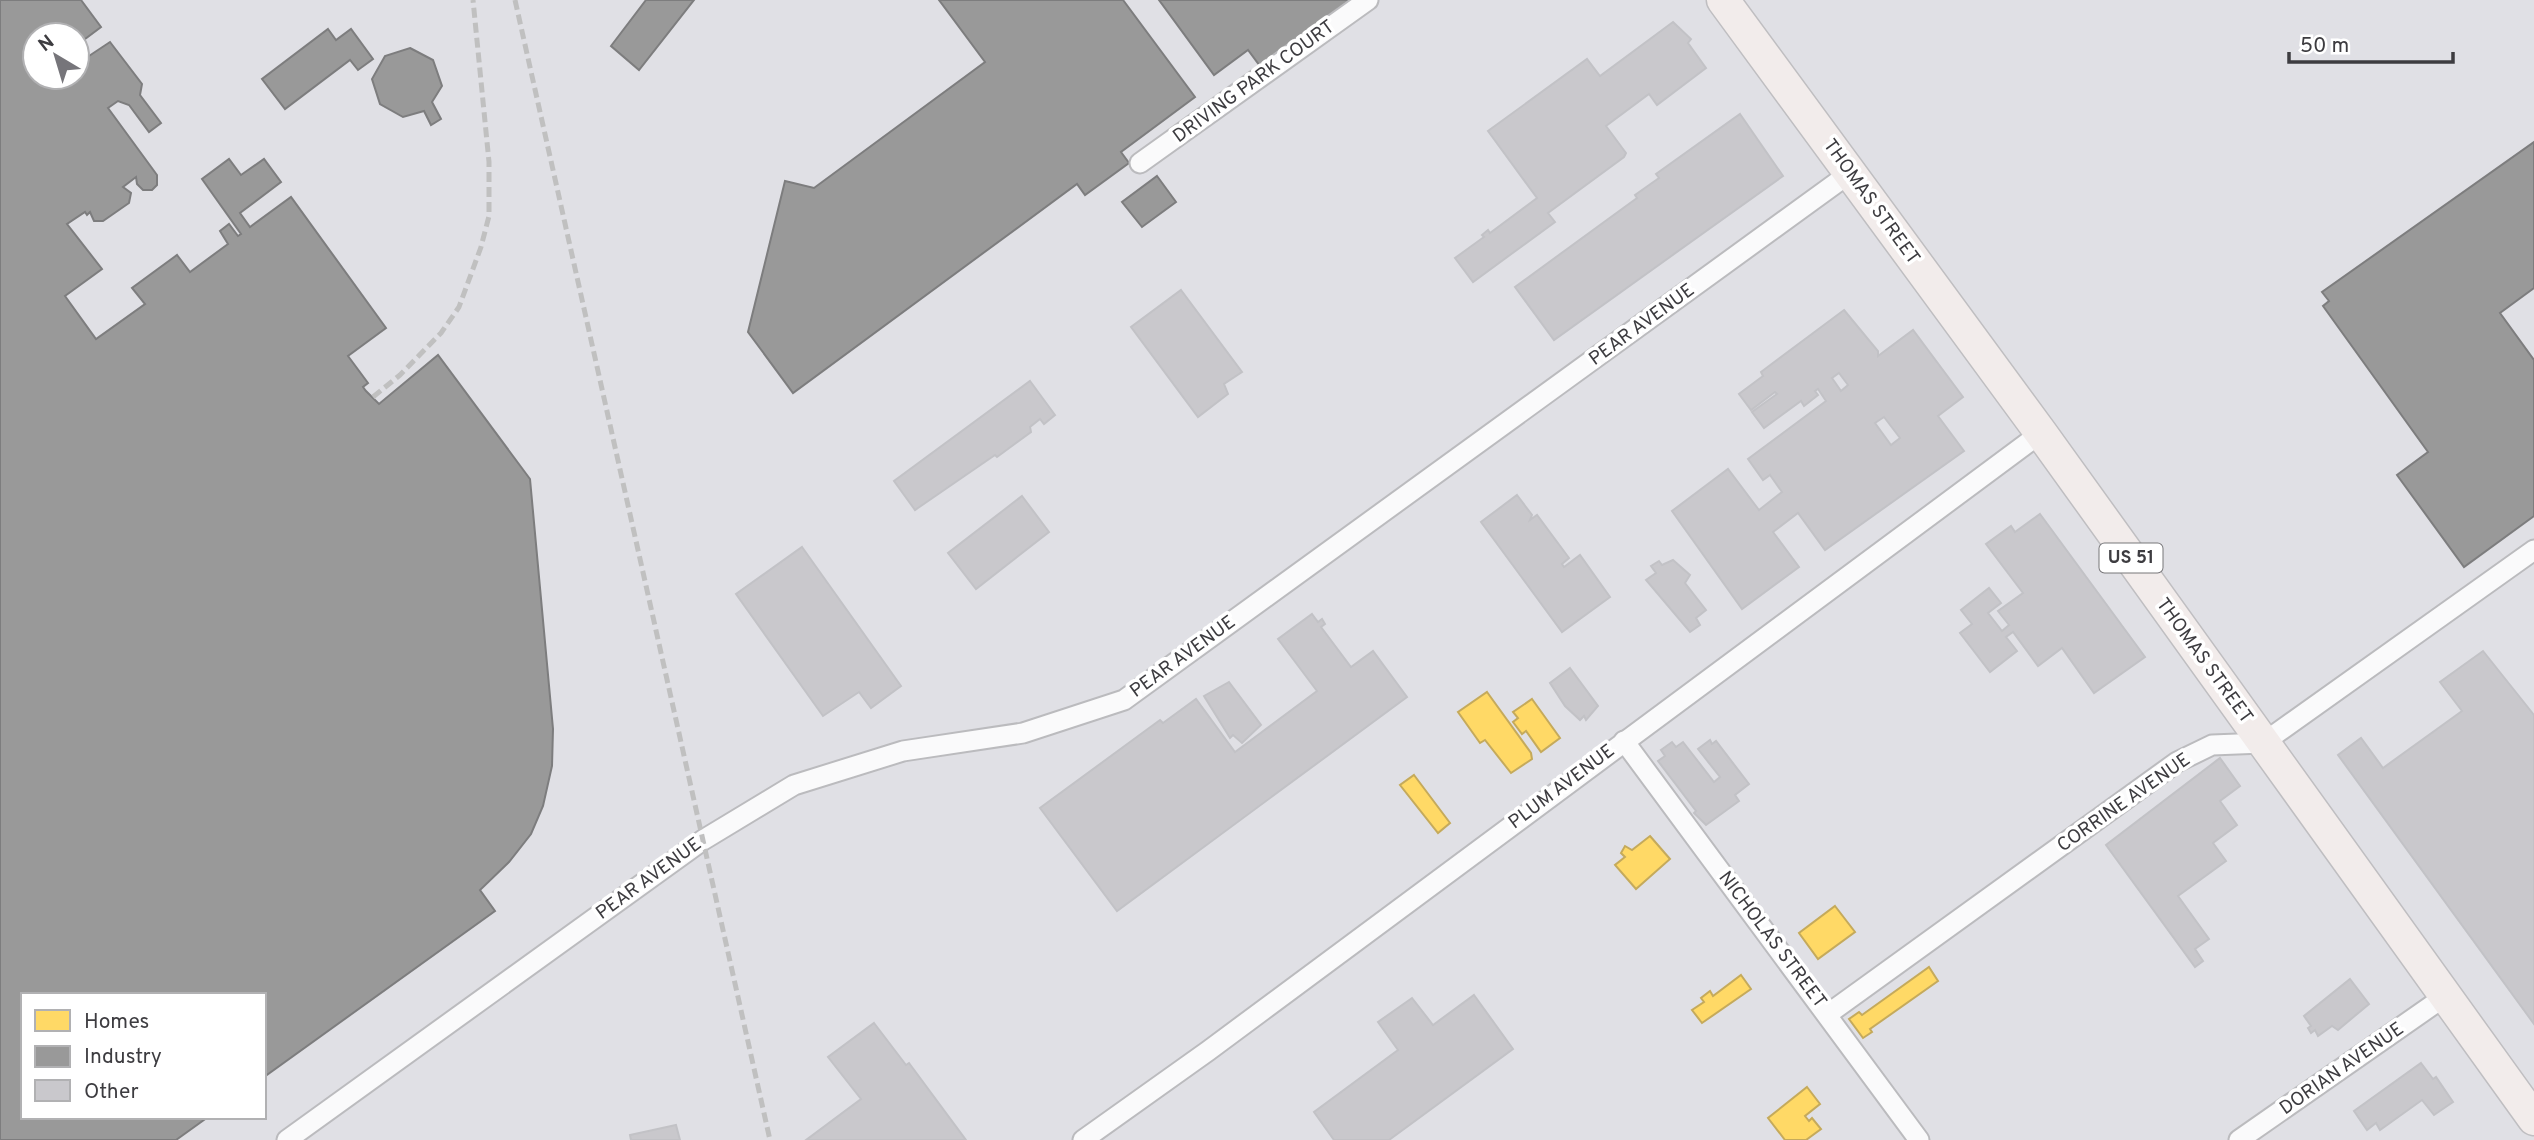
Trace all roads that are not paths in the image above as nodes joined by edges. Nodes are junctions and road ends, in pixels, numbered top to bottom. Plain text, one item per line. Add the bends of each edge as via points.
1 (1368, 0) edge
2 (1723, 0) edge
3 (1140, 163) dead end
4 (1850, 173) junction
5 (2041, 433) junction
6 (2534, 550) edge
7 (1624, 741) junction
8 (2263, 743) junction
9 (2444, 997) junction
10 (1828, 1014) junction
11 (2534, 1119) edge
12 (287, 1140) edge
13 (1083, 1140) edge
14 (1919, 1140) edge
15 (2239, 1140) edge

1 - 3 street, DRIVING PARK COURT
2 - 4 main road, THOMAS STREET / US 51
4 - 5 main road, THOMAS STREET / US 51
4 - 12 street, PEAR AVENUE via 1124,699 1023,733 903,751 794,785 703,839
5 - 7 street, PLUM AVENUE
5 - 8 main road, THOMAS STREET / US 51
6 - 8 street
7 - 10 street, NICHOLAS STREET
7 - 13 street, PLUM AVENUE
8 - 9 main road, THOMAS STREET / US 51
8 - 10 street, CORRINE AVENUE via 2212,745 2177,762
9 - 11 main road, THOMAS STREET / US 51
9 - 15 street, DORIAN AVENUE
10 - 14 street, NICHOLAS STREET

